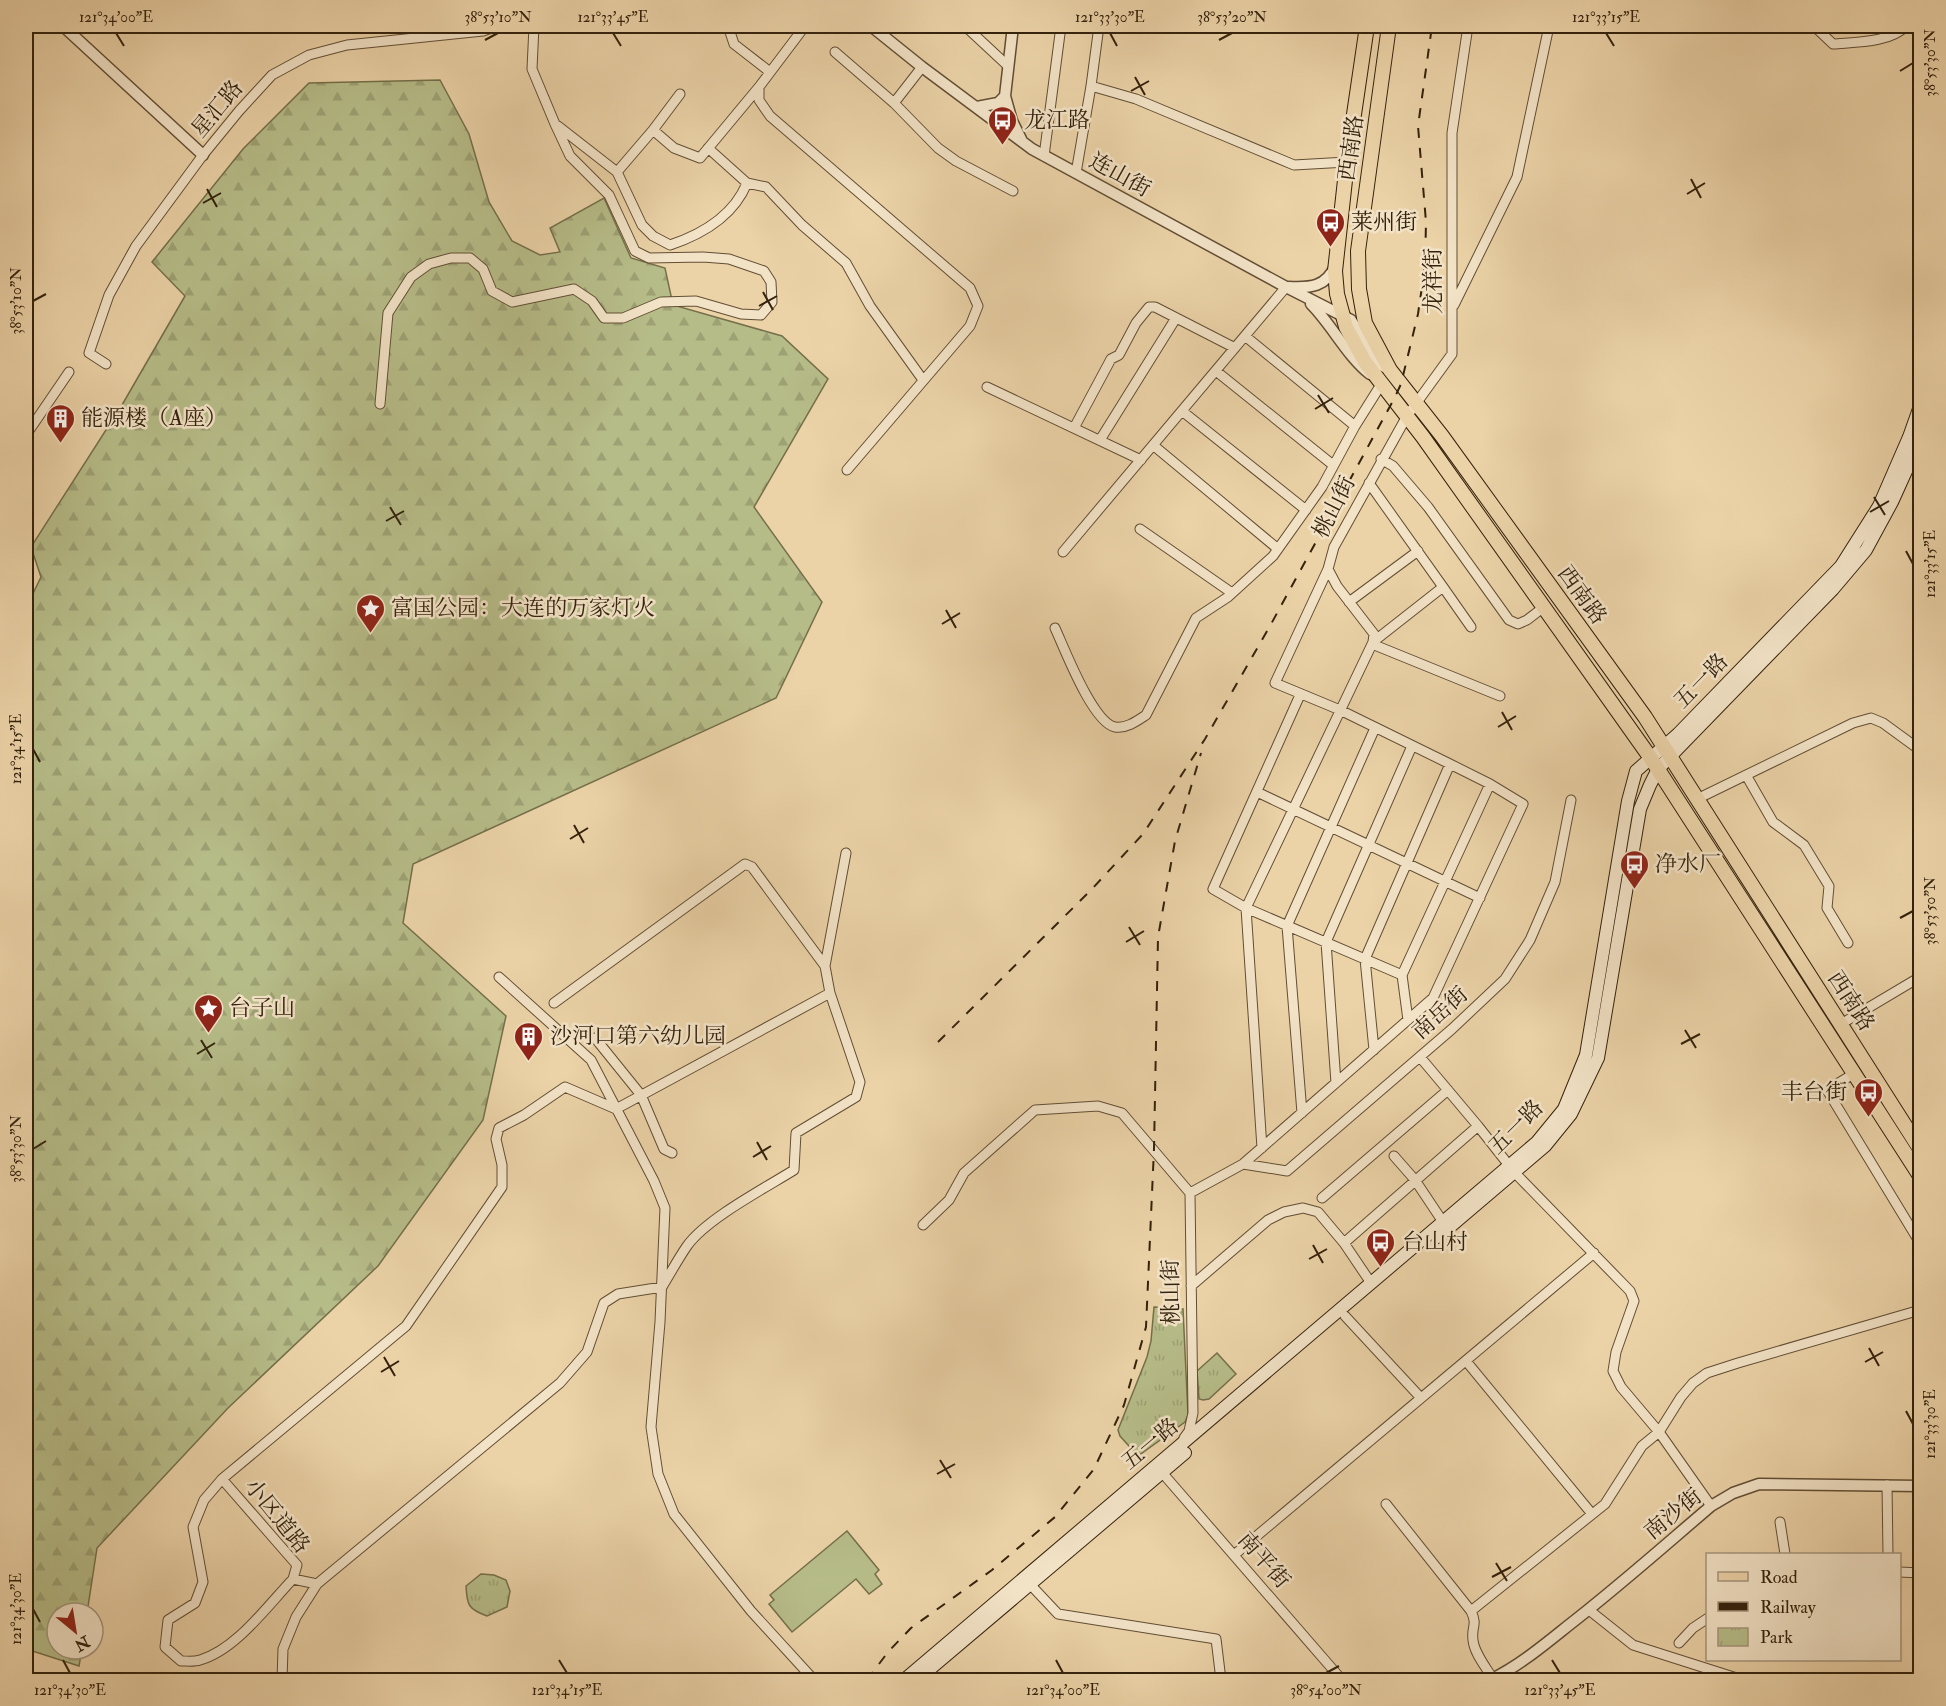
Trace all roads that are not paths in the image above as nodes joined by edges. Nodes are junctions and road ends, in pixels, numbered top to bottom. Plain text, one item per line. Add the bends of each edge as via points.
1 (63, 26) edge
2 (497, 26) edge
3 (534, 26) edge
4 (728, 26) edge
5 (805, 26) edge
6 (871, 26) edge
7 (965, 26) edge
8 (1013, 26) edge
9 (1061, 26) edge
10 (1098, 26) edge
11 (1367, 26) edge
12 (1389, 26) edge
13 (1468, 26) edge
14 (1549, 26) edge
15 (1814, 26) edge
16 (1906, 26) edge
17 (835, 52) dead end
18 (1008, 66) junction
19 (922, 67) junction
20 (770, 72) junction
21 (1091, 86) junction
22 (759, 87) junction
23 (680, 94) dead end
24 (1005, 96) junction
25 (894, 103) junction
26 (977, 107) junction
27 (555, 124) junction
28 (653, 130) junction
29 (1024, 144) junction
30 (708, 148) junction
31 (203, 155) junction
32 (1044, 156) junction
33 (1347, 162) junction
34 (617, 172) junction
35 (1076, 173) junction
36 (747, 183) junction
37 (1013, 192) dead end
38 (1335, 265) junction
39 (1286, 287) junction
40 (1305, 297) junction
41 (1452, 307) junction
42 (1341, 315) junction
43 (1176, 318) junction
44 (1245, 336) junction
45 (1235, 348) junction
46 (106, 364) dead end
47 (1390, 370) junction
48 (1216, 371) junction
49 (69, 372) dead end
50 (923, 380) junction
51 (1382, 383) junction
52 (987, 387) dead end
53 (1415, 403) junction
54 (380, 404) dead end
55 (1920, 406) edge
56 (1182, 411) junction
57 (1407, 416) junction
58 (1355, 426) junction
59 (1074, 428) junction
60 (26, 435) edge
61 (1100, 440) junction
62 (1154, 445) junction
63 (1920, 446) edge
64 (1382, 459) junction
65 (1141, 460) junction
66 (1333, 465) junction
67 (847, 470) dead end
68 (1369, 483) junction
69 (1306, 510) junction
70 (1140, 529) dead end
71 (1278, 549) junction
72 (1418, 551) junction
73 (1063, 552) dead end
74 (1328, 569) junction
75 (1443, 587) junction
76 (1232, 593) junction
77 (1349, 602) junction
78 (1544, 607) junction
79 (1471, 627) dead end
80 (1055, 628) dead end
81 (1373, 643) junction
82 (1300, 695) junction
83 (1500, 696) dead end
84 (1340, 710) junction
85 (1375, 728) junction
86 (1412, 746) junction
87 (1920, 750) edge
88 (1667, 752) junction
89 (1650, 757) junction
90 (1450, 764) junction
91 (1658, 770) junction
92 (1746, 775) junction
93 (1490, 784) junction
94 (1257, 792) junction
95 (1697, 799) junction
96 (1571, 800) dead end
97 (1293, 809) junction
98 (1332, 828) junction
99 (1369, 845) junction
100 (846, 853) dead end
101 (1407, 863) junction
102 (1444, 881) junction
103 (1480, 898) junction
104 (1246, 908) junction
105 (1287, 926) junction
106 (1326, 942) junction
107 (1848, 944) dead end
108 (1365, 959) junction
109 (825, 966) junction
110 (1402, 975) junction
111 (499, 977) dead end
112 (1920, 977) edge
113 (830, 993) junction
114 (554, 1003) dead end
115 (1408, 1020) junction
116 (1841, 1024) junction
117 (595, 1038) dead end
118 (1374, 1050) junction
119 (1420, 1057) junction
120 (1855, 1073) junction
121 (1336, 1083) junction
122 (1448, 1090) junction
123 (641, 1095) junction
124 (616, 1109) junction
125 (1302, 1113) junction
126 (1478, 1126) junction
127 (1262, 1148) junction
128 (1920, 1149) edge
129 (672, 1153) dead end
130 (1394, 1156) dead end
131 (1244, 1164) junction
132 (1511, 1170) junction
133 (1920, 1176) edge
134 (1415, 1180) junction
135 (1190, 1193) junction
136 (1322, 1198) dead end
137 (1443, 1222) junction
138 (922, 1225) dead end
139 (1344, 1243) junction
140 (1920, 1243) edge
141 (1594, 1253) junction
142 (1371, 1283) junction
143 (1191, 1286) junction
144 (662, 1287) junction
145 (1920, 1310) edge
146 (1346, 1316) junction
147 (1466, 1361) junction
148 (1421, 1398) junction
149 (1659, 1432) junction
150 (1178, 1448) junction
151 (1160, 1469) junction
152 (222, 1479) junction
153 (1887, 1485) junction
154 (1920, 1486) edge
155 (1386, 1504) dead end
156 (1711, 1506) junction
157 (1592, 1514) junction
158 (1780, 1522) dead end
159 (1785, 1553) edge
160 (1888, 1553) edge
161 (1234, 1555) junction
162 (1901, 1572) edge
163 (1920, 1573) edge
164 (293, 1579) junction
165 (1027, 1581) junction
166 (317, 1584) junction
167 (1589, 1610) junction
168 (1471, 1611) junction
169 (1706, 1619) edge
170 (1679, 1643) dead end
171 (1920, 1678) edge
172 (282, 1680) edge
173 (814, 1680) edge
174 (904, 1680) edge
175 (916, 1680) edge
176 (1221, 1680) edge
177 (1342, 1680) edge
178 (1491, 1680) edge
179 (1743, 1680) edge
180 (1913, 1680) edge

1 - 31 street
2 - 31 street, 星汇路 via 483,32 347,45 309,55 272,75
3 - 27 street via 532,69
4 - 20 street via 734,44
5 - 20 street
6 - 19 street, 连山街
7 - 18 street
8 - 18 street
9 - 32 street
10 - 21 street
11 - 33 main road, 西南路
12 - 47 main road, 西南路 via 1358,272 1365,323
13 - 41 street, 龙祥街 via 1452,133
14 - 41 street via 1517,177
15 - 16 street via 1833,45 1871,41 1900,32
17 - 25 street
18 - 24 street
19 - 25 street
19 - 26 street, 连山街
20 - 22 street
21 - 33 street via 1136,99 1294,165
21 - 35 street
22 - 30 street
22 - 50 street via 759,100 770,116 969,288 978,306 970,326
23 - 28 street
24 - 26 street via 998,103
24 - 29 street
25 - 37 street via 956,161
26 - 29 street, 连山街
27 - 34 street
27 - 54 street via 570,156 609,195 634,251 649,258 729,259 764,271 771,282 772,302 761,315 741,314 696,300 661,302 623,318 604,318 592,301 574,289 513,302 492,291 483,269 470,258 451,258 429,264 411,277 388,313
28 - 30 street via 674,148 700,158
28 - 34 street
29 - 32 street, 连山街
30 - 36 street
31 - 46 street, 星汇路 via 136,246 109,295 89,353
32 - 35 street, 连山街
33 - 38 main road, 西南路
34 - 36 street via 642,225 670,245 690,238 724,216 742,196
35 - 39 street, 连山街
36 - 50 street via 766,187 846,263 870,306
38 - 39 street via 1331,275 1318,285
38 - 42 main road, 西南路
39 - 40 street, 连山街
39 - 44 street
40 - 42 street, 连山街
40 - 51 street via 1359,365
41 - 53 street, 龙祥街 via 1452,354
42 - 47 street, 连山街 via 1356,326 1377,363
42 - 51 main road, 西南路 via 1365,362
43 - 45 street
43 - 59 street via 1155,307 1149,308 1119,355 1111,359
43 - 61 street
44 - 45 street
44 - 58 street
45 - 48 street
47 - 53 main road, 西南路
48 - 56 street
48 - 66 street
49 - 60 street
50 - 67 street
51 - 57 main road, 西南路
51 - 58 street
52 - 59 street
53 - 57 street, 龙祥街
53 - 88 main road, 西南路
55 - 88 main road, 五一路 via 1879,507 1841,566 1678,734
56 - 62 street
56 - 69 street
57 - 64 street, 桃山街
57 - 78 main road, 西南路
58 - 66 street
59 - 61 street
61 - 65 street
62 - 65 street
62 - 71 street
63 - 88 main road, 五一路 via 1866,550 1833,589
64 - 68 street, 桃山街
64 - 78 street via 1393,466 1428,507 1509,620 1518,624
65 - 73 street
66 - 69 street
68 - 72 street
68 - 74 street, 桃山街 via 1334,547
69 - 71 street
70 - 76 street
71 - 76 street
72 - 75 street
72 - 77 street
74 - 77 street, 桃山街
74 - 82 street via 1275,683
75 - 79 street
75 - 81 street
76 - 80 street via 1196,618 1146,716 1134,724 1116,727 1093,709
77 - 81 street, 桃山街 via 1374,634
78 - 89 main road, 西南路
81 - 83 street
81 - 84 street
82 - 84 street
82 - 94 street
84 - 85 street
84 - 97 street
85 - 86 street
85 - 98 street
86 - 90 street
86 - 99 street
87 - 92 street via 1871,718
88 - 89 main road, 五一路
88 - 91 main road, 五一路
88 - 95 main road, 西南路
89 - 91 main road, 西南路
89 - 132 main road, 五一路 via 1636,771 1628,801 1586,1055 1564,1109
90 - 93 street
90 - 101 street
91 - 120 main road, 西南路
91 - 132 main road, 五一路 via 1640,809 1598,1058 1571,1114 1545,1146
92 - 95 street
92 - 107 street via 1773,822 1804,845 1829,886 1827,908
93 - 102 street
93 - 103 street via 1522,804
94 - 97 street
94 - 104 street via 1213,889
95 - 116 main road, 西南路
96 - 119 street, 南岳街 via 1555,882 1530,940 1505,980
97 - 98 street
97 - 104 street
98 - 99 street
98 - 105 street
99 - 101 street
99 - 106 street
100 - 109 street
101 - 102 street
101 - 108 street
102 - 103 street
102 - 110 street
103 - 115 street via 1433,998
104 - 105 street
104 - 127 street
105 - 106 street
105 - 125 street
106 - 108 street
106 - 121 street
108 - 110 street
108 - 118 street
109 - 113 street
109 - 114 street via 752,867 745,864
110 - 115 street
111 - 124 street via 591,1060
112 - 116 street
113 - 123 street
113 - 144 street via 860,1082 856,1097 796,1133 794,1170 709,1225 688,1245
115 - 118 street
116 - 128 main road, 西南路
117 - 123 street
118 - 121 street
119 - 122 street
119 - 131 street, 南岳街 via 1287,1171
120 - 133 main road, 西南路
120 - 140 street via 1827,1090
121 - 125 street
122 - 126 street
122 - 136 street
123 - 124 street
123 - 129 street via 664,1149
124 - 144 street via 665,1208
124 - 152 street via 564,1087 499,1128 496,1139 502,1188 406,1326
125 - 127 street
126 - 132 street
126 - 134 street
127 - 131 street
130 - 134 street
131 - 135 street
132 - 137 main road, 五一路
132 - 141 street
132 - 146 main road, 五一路
134 - 137 street
134 - 139 street
135 - 138 street via 1122,1113 1098,1106 1035,1110 964,1173 949,1200
135 - 143 street, 桃山街
137 - 142 main road, 五一路
139 - 142 street
139 - 143 street via 1318,1212 1303,1208 1284,1212 1268,1220
141 - 147 street
141 - 149 street via 1630,1291 1634,1301 1613,1371 1621,1387
142 - 150 main road, 五一路
143 - 150 street, 桃山街 via 1192,1413 1189,1431
144 - 166 street via 618,1294 604,1303 587,1352 560,1383
144 - 173 street via 651,1427 658,1474 674,1514 751,1611
145 - 149 street via 1707,1373 1681,1397
146 - 148 street
146 - 151 main road, 五一路
147 - 148 street
147 - 157 street
148 - 161 street
149 - 156 street
149 - 157 street via 1642,1446 1605,1503
150 - 151 main road, 五一路
151 - 161 street, 南平街
151 - 165 main road, 五一路
152 - 164 street, 小区道路 via 297,1565
152 - 164 street via 204,1500 194,1527 203,1582 195,1603 168,1620 165,1647 181,1661 199,1661 224,1648
153 - 154 street, 南沙街
153 - 156 street, 南沙街 via 1759,1484
153 - 160 street
155 - 168 street
156 - 167 street, 南沙街
157 - 168 street
158 - 159 street
161 - 177 street, 南平街
162 - 163 street
164 - 166 street
165 - 174 main road, 五一路
165 - 175 main road, 五一路
165 - 176 street via 1058,1614 1216,1639
166 - 172 street via 296,1617 283,1649
167 - 178 street, 南沙街 via 1518,1665
167 - 179 street via 1633,1645
168 - 178 street via 1475,1622 1472,1638
169 - 170 street
171 - 180 street

